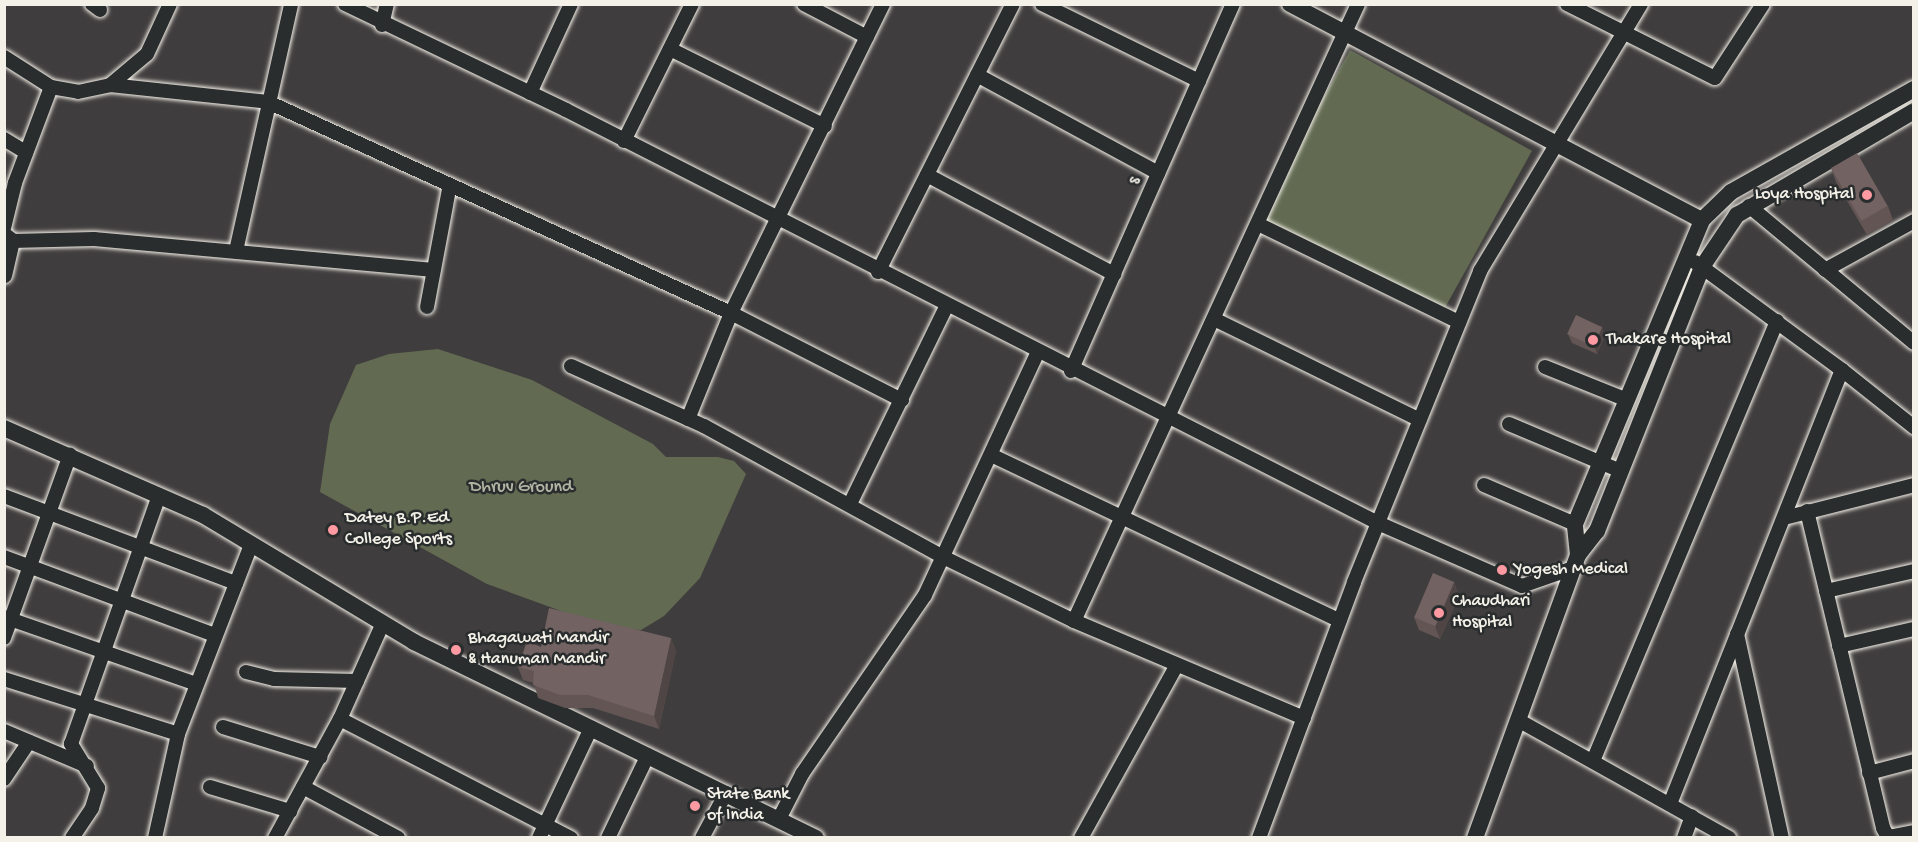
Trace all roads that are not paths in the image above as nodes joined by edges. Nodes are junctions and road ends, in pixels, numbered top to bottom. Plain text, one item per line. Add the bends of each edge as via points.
1 (170, 4) edge
2 (291, 4) edge
3 (345, 4) edge
4 (387, 4) edge
5 (571, 4) edge
6 (692, 4) edge
7 (804, 4) edge
8 (883, 4) edge
9 (1013, 4) edge
10 (1042, 4) edge
11 (1233, 4) edge
12 (1290, 4) edge
13 (1358, 4) edge
14 (1567, 4) edge
15 (1641, 4) edge
16 (1763, 4) edge
17 (382, 25) junction
18 (1344, 32) junction
19 (1624, 33) junction
20 (867, 37) junction
21 (670, 49) junction
22 (4, 57) edge
23 (977, 75) junction
24 (1199, 81) junction
25 (110, 85) junction
26 (51, 87) junction
27 (1914, 89) edge
28 (530, 93) junction
29 (268, 102) junction
30 (1914, 111) edge
31 (825, 126) junction
32 (4, 139) edge
33 (624, 141) junction
34 (1557, 142) junction
35 (26, 152) junction
36 (1158, 173) junction
37 (927, 175) junction
38 (449, 189) junction
39 (1749, 206) junction
40 (1702, 220) junction
41 (777, 221) junction
42 (1914, 221) edge
43 (1258, 224) junction
44 (7, 235) edge
45 (236, 251) junction
46 (1683, 255) junction
47 (1702, 267) junction
48 (434, 270) junction
49 (1825, 270) junction
50 (878, 272) junction
51 (1114, 274) junction
52 (4, 275) edge
53 (427, 307) dead end
54 (946, 307) junction
55 (731, 313) junction
56 (1214, 319) junction
57 (1777, 321) junction
58 (1459, 322) junction
59 (1914, 343) edge
60 (1037, 354) junction
61 (571, 366) dead end
62 (1545, 367) dead end
63 (1842, 370) junction
64 (1071, 371) junction
65 (902, 400) junction
66 (1628, 400) junction
67 (1168, 417) junction
68 (688, 418) junction
69 (1420, 420) junction
70 (1509, 424) dead end
71 (1914, 427) edge
72 (4, 428) edge
73 (70, 455) junction
74 (992, 455) junction
75 (1601, 463) junction
76 (1620, 471) junction
77 (1914, 485) edge
78 (1484, 486) dead end
79 (159, 495) junction
80 (4, 496) edge
81 (850, 504) junction
82 (1807, 511) junction
83 (49, 512) junction
84 (1121, 516) junction
85 (1784, 518) junction
86 (1378, 523) junction
87 (1575, 524) junction
88 (251, 545) junction
89 (141, 546) junction
90 (4, 557) edge
91 (943, 557) junction
92 (1575, 561) junction
93 (31, 565) junction
94 (1914, 571) edge
95 (236, 583) junction
96 (1826, 591) junction
97 (122, 599) junction
98 (8, 618) edge
99 (1074, 621) junction
100 (1340, 621) junction
101 (383, 623) junction
102 (1914, 629) edge
103 (1737, 634) junction
104 (215, 635) junction
105 (4, 638) edge
106 (1839, 646) junction
107 (103, 653) junction
108 (1177, 665) junction
109 (246, 672) dead end
110 (4, 679) edge
111 (357, 681) junction
112 (196, 684) junction
113 (84, 707) junction
114 (1304, 718) junction
115 (340, 719) junction
116 (1518, 720) junction
117 (223, 727) dead end
118 (591, 728) junction
119 (4, 731) edge
120 (178, 734) junction
121 (29, 742) junction
122 (648, 755) junction
123 (320, 757) junction
124 (1593, 761) junction
125 (1914, 761) edge
126 (87, 766) junction
127 (1869, 773) junction
128 (4, 779) edge
129 (210, 787) dead end
130 (303, 787) junction
131 (726, 793) junction
132 (1670, 804) junction
133 (290, 811) junction
134 (1692, 816) junction
135 (779, 819) junction
136 (542, 831) edge
137 (1914, 832) edge
138 (77, 836) edge
139 (155, 837) edge
140 (275, 837) edge
141 (398, 837) edge
142 (571, 837) edge
143 (608, 837) edge
144 (702, 837) edge
145 (816, 837) edge
146 (1081, 837) edge
147 (1259, 837) edge
148 (1475, 837) edge
149 (1684, 837) edge
150 (1729, 837) edge
151 (1782, 837) edge

1 - 25 street via 147,54
2 - 29 street
3 - 17 street
4 - 17 street
5 - 28 street
6 - 21 street
7 - 20 street
8 - 20 street
9 - 23 street
10 - 24 street
11 - 24 street, s
12 - 18 street
13 - 18 street
14 - 19 street
15 - 19 street
16 - 19 street via 1715,78
17 - 28 street
18 - 34 street
18 - 43 street
19 - 34 street
20 - 31 street
21 - 31 street
21 - 33 street
22 - 26 street
23 - 36 street
23 - 37 street
24 - 36 street, s
25 - 26 street via 78,92
25 - 29 street
26 - 35 street
27 - 40 street via 1731,192
28 - 33 street
29 - 38 street
29 - 45 street
30 - 39 street
31 - 41 street
32 - 35 street
33 - 41 street
34 - 40 street
34 - 58 street via 1480,271
35 - 44 street
36 - 51 street, s
37 - 50 street
37 - 51 street
38 - 48 street
38 - 55 street
39 - 47 street via 1731,221
39 - 49 street
40 - 46 street
41 - 50 street
41 - 55 street
42 - 49 street
43 - 56 street
43 - 58 street
44 - 45 street
44 - 52 street
45 - 48 street
46 - 47 street
46 - 66 street
47 - 57 street
47 - 76 street
48 - 53 street
49 - 59 street
50 - 54 street
51 - 64 street, s
54 - 60 street
54 - 65 street
55 - 65 street
55 - 68 street
56 - 67 street
56 - 69 street
57 - 63 street
57 - 124 street
58 - 69 street
60 - 64 street
60 - 74 street
61 - 68 street
62 - 66 street
63 - 71 street
63 - 85 street
64 - 67 street
65 - 81 street
66 - 75 street
67 - 84 street
67 - 86 street
68 - 81 street
69 - 86 street
70 - 75 street
72 - 73 street
73 - 79 street
73 - 83 street
74 - 84 street
74 - 91 street
75 - 76 street
75 - 87 street
76 - 92 street via 1597,531
77 - 82 street
78 - 87 street
79 - 88 street
79 - 89 street
80 - 83 street
81 - 91 street
82 - 85 street
82 - 96 street
83 - 89 street
83 - 93 street
84 - 99 street
84 - 100 street
85 - 103 street
86 - 92 street via 1522,586
86 - 100 street
87 - 92 street
88 - 95 street
88 - 101 street
89 - 95 street
89 - 97 street
90 - 93 street
91 - 99 street
91 - 135 street via 925,595 802,774
92 - 116 street
93 - 97 street
93 - 98 street
94 - 96 street
95 - 104 street
96 - 106 street
97 - 104 street
97 - 107 street
98 - 105 street
98 - 107 street
99 - 108 street
100 - 114 street
101 - 111 street
101 - 118 street
102 - 106 street
103 - 132 street
103 - 151 street
104 - 112 street
106 - 127 street
107 - 112 street
107 - 113 street
108 - 114 street
108 - 146 street
109 - 111 street via 274,679
110 - 113 street
111 - 115 street
112 - 120 street
113 - 120 street
113 - 126 street via 71,744
114 - 147 street
115 - 123 street
115 - 136 street
116 - 124 street
116 - 148 street
117 - 123 street
118 - 122 street
118 - 136 street
119 - 121 street
120 - 139 street
121 - 126 street
121 - 128 street
122 - 131 street
122 - 143 street
123 - 130 street
124 - 132 street
125 - 127 street
126 - 138 street via 97,797
127 - 137 street via 1886,836
129 - 133 street
130 - 133 street
130 - 141 street
131 - 135 street
131 - 144 street
132 - 134 street
133 - 140 street
134 - 149 street
134 - 150 street
135 - 145 street
136 - 142 street

